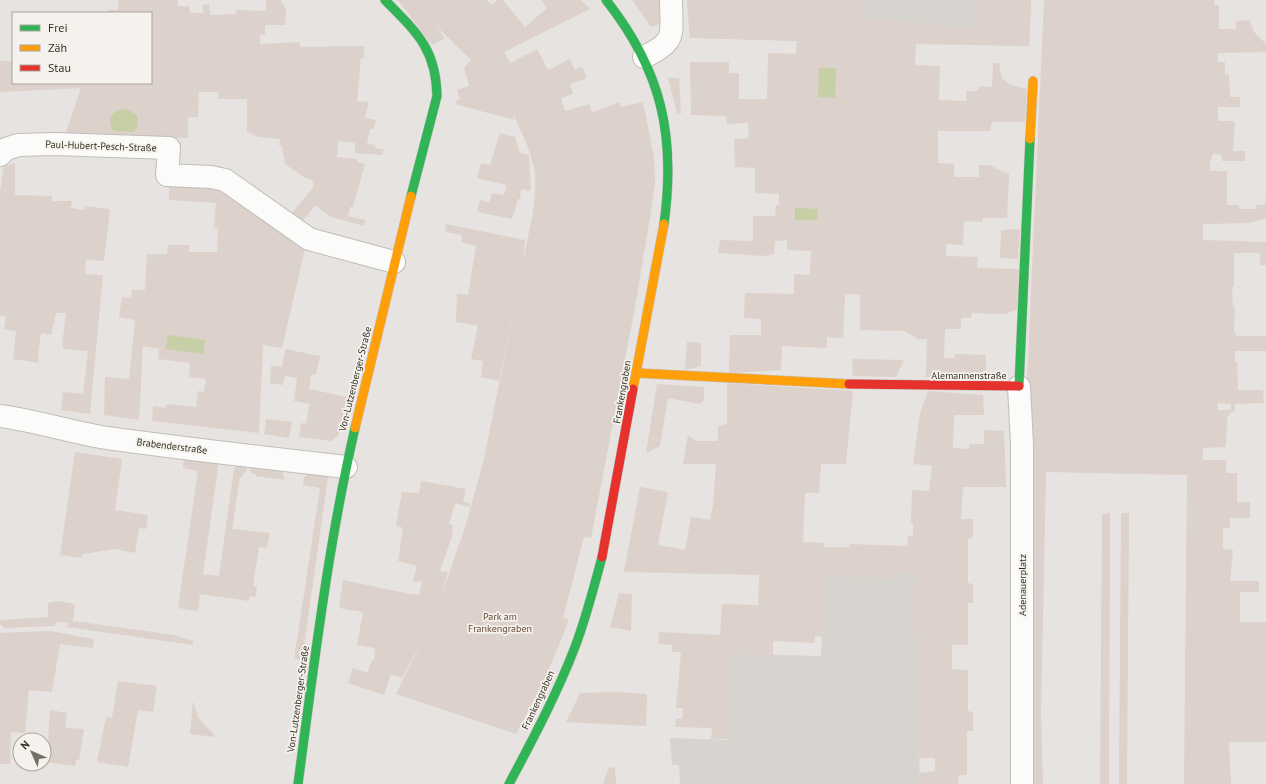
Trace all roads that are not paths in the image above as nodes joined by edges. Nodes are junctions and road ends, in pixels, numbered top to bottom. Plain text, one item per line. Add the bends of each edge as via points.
1 (385, 0) edge
2 (606, 0) edge
3 (671, 0) edge
4 (644, 58) junction
5 (1033, 81) dead end
6 (0, 155) edge
7 (394, 262) junction
8 (636, 373) junction
9 (1019, 387) junction
10 (0, 416) edge
11 (346, 467) junction
12 (298, 784) edge
13 (509, 784) edge
14 (1022, 784) edge

1 - 7 street, Von-Lutzenberger-Straße via 427,45 433,59 438,88
2 - 4 street, Frankengraben via 619,15
3 - 4 street via 669,42
4 - 8 street, Frankengraben via 664,114 669,170 665,220
5 - 9 street, Alemannenstraße
6 - 7 street, Paul-Hubert-Pesch-Straße via 6,149 18,145 169,148 167,175 225,180 309,239
7 - 11 street, Von-Lutzenberger-Straße
8 - 9 street, Alemannenstraße via 836,384
8 - 13 street, Frankengraben via 604,553 586,614 560,682
9 - 14 street, Adenauerplatz via 1022,444
10 - 11 street, Brabenderstraße via 108,438
11 - 12 street, Von-Lutzenberger-Straße via 321,614

